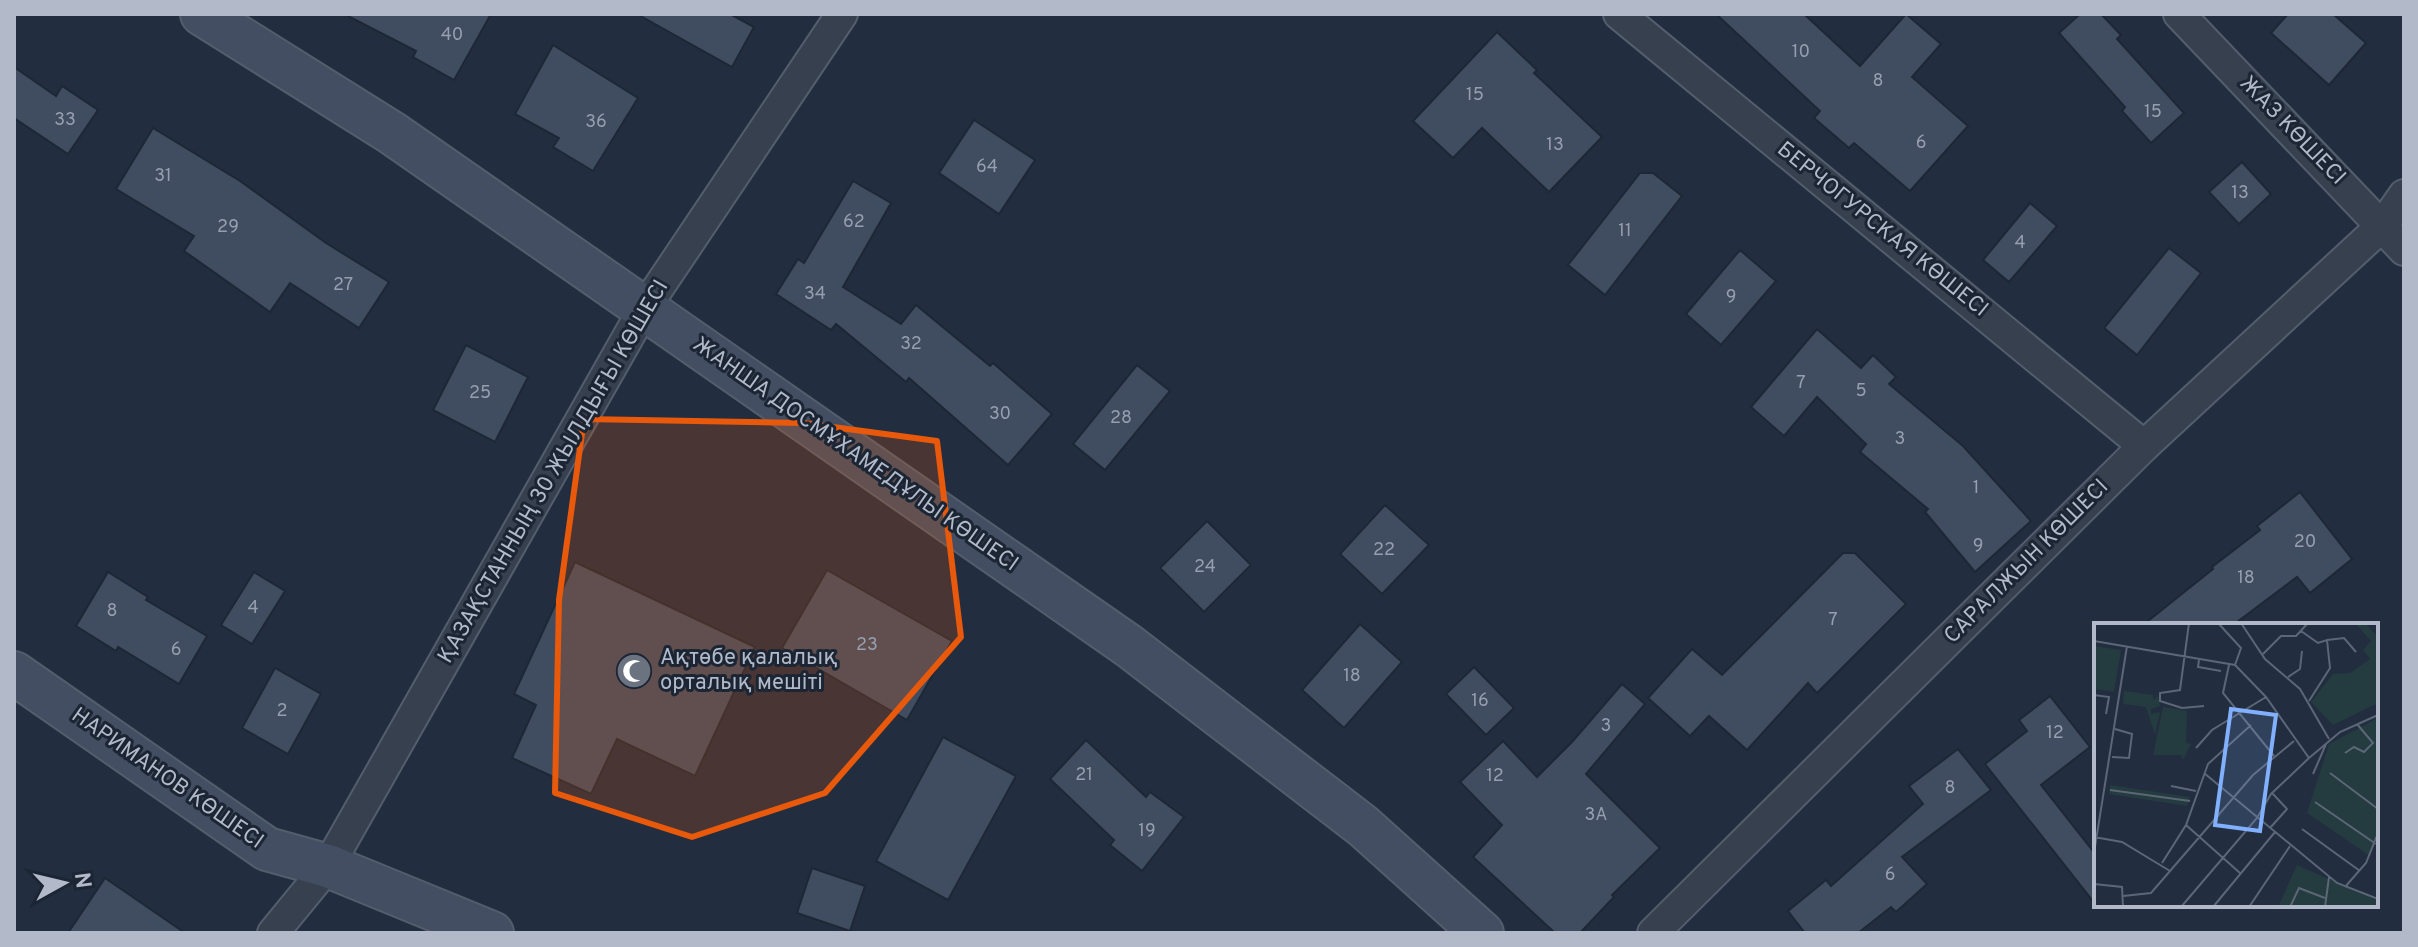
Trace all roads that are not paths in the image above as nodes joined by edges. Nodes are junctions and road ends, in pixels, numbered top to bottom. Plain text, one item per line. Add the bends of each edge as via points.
1 (202, 14) edge
2 (842, 14) edge
3 (1619, 14) edge
4 (2179, 14) edge
5 (2404, 195) edge
6 (2383, 225) junction
7 (2404, 250) edge
8 (644, 309) junction
9 (2144, 446) junction
10 (14, 673) edge
11 (328, 866) junction
12 (273, 933) edge
13 (492, 933) edge
14 (1482, 933) edge
15 (1653, 933) edge

1 - 8 street, ЖАНША ДОСМҰХАМЕДҰЛЫ КӨШЕСІ via 392,133
2 - 8 street, ҚАЗАҚСТАННЫҢ 30 ЖЫЛДЫҒЫ КӨШЕСІ
3 - 9 street, БЕРЧОГУРСКАЯ КӨШЕСІ
4 - 6 street, ЖАЗ КӨШЕСІ
5 - 6 street, САРАЛЖЫН КӨШЕСІ
6 - 7 street, ЖАЗ КӨШЕСІ
6 - 9 street, САРАЛЖЫН КӨШЕСІ
8 - 11 street, ҚАЗАҚСТАННЫҢ 30 ЖЫЛДЫҒЫ КӨШЕСІ
8 - 14 street, ЖАНША ДОСМҰХАМЕДҰЛЫ КӨШЕСІ via 1129,646 1363,826
9 - 15 street, САРАЛЖЫН КӨШЕСІ
10 - 11 street, НАРИМАНОВ КӨШЕСІ via 267,849
11 - 12 street, ҚАЗАҚСТАННЫҢ 30 ЖЫЛДЫҒЫ КӨШЕСІ
11 - 13 street, НАРИМАНОВ КӨШЕСІ

